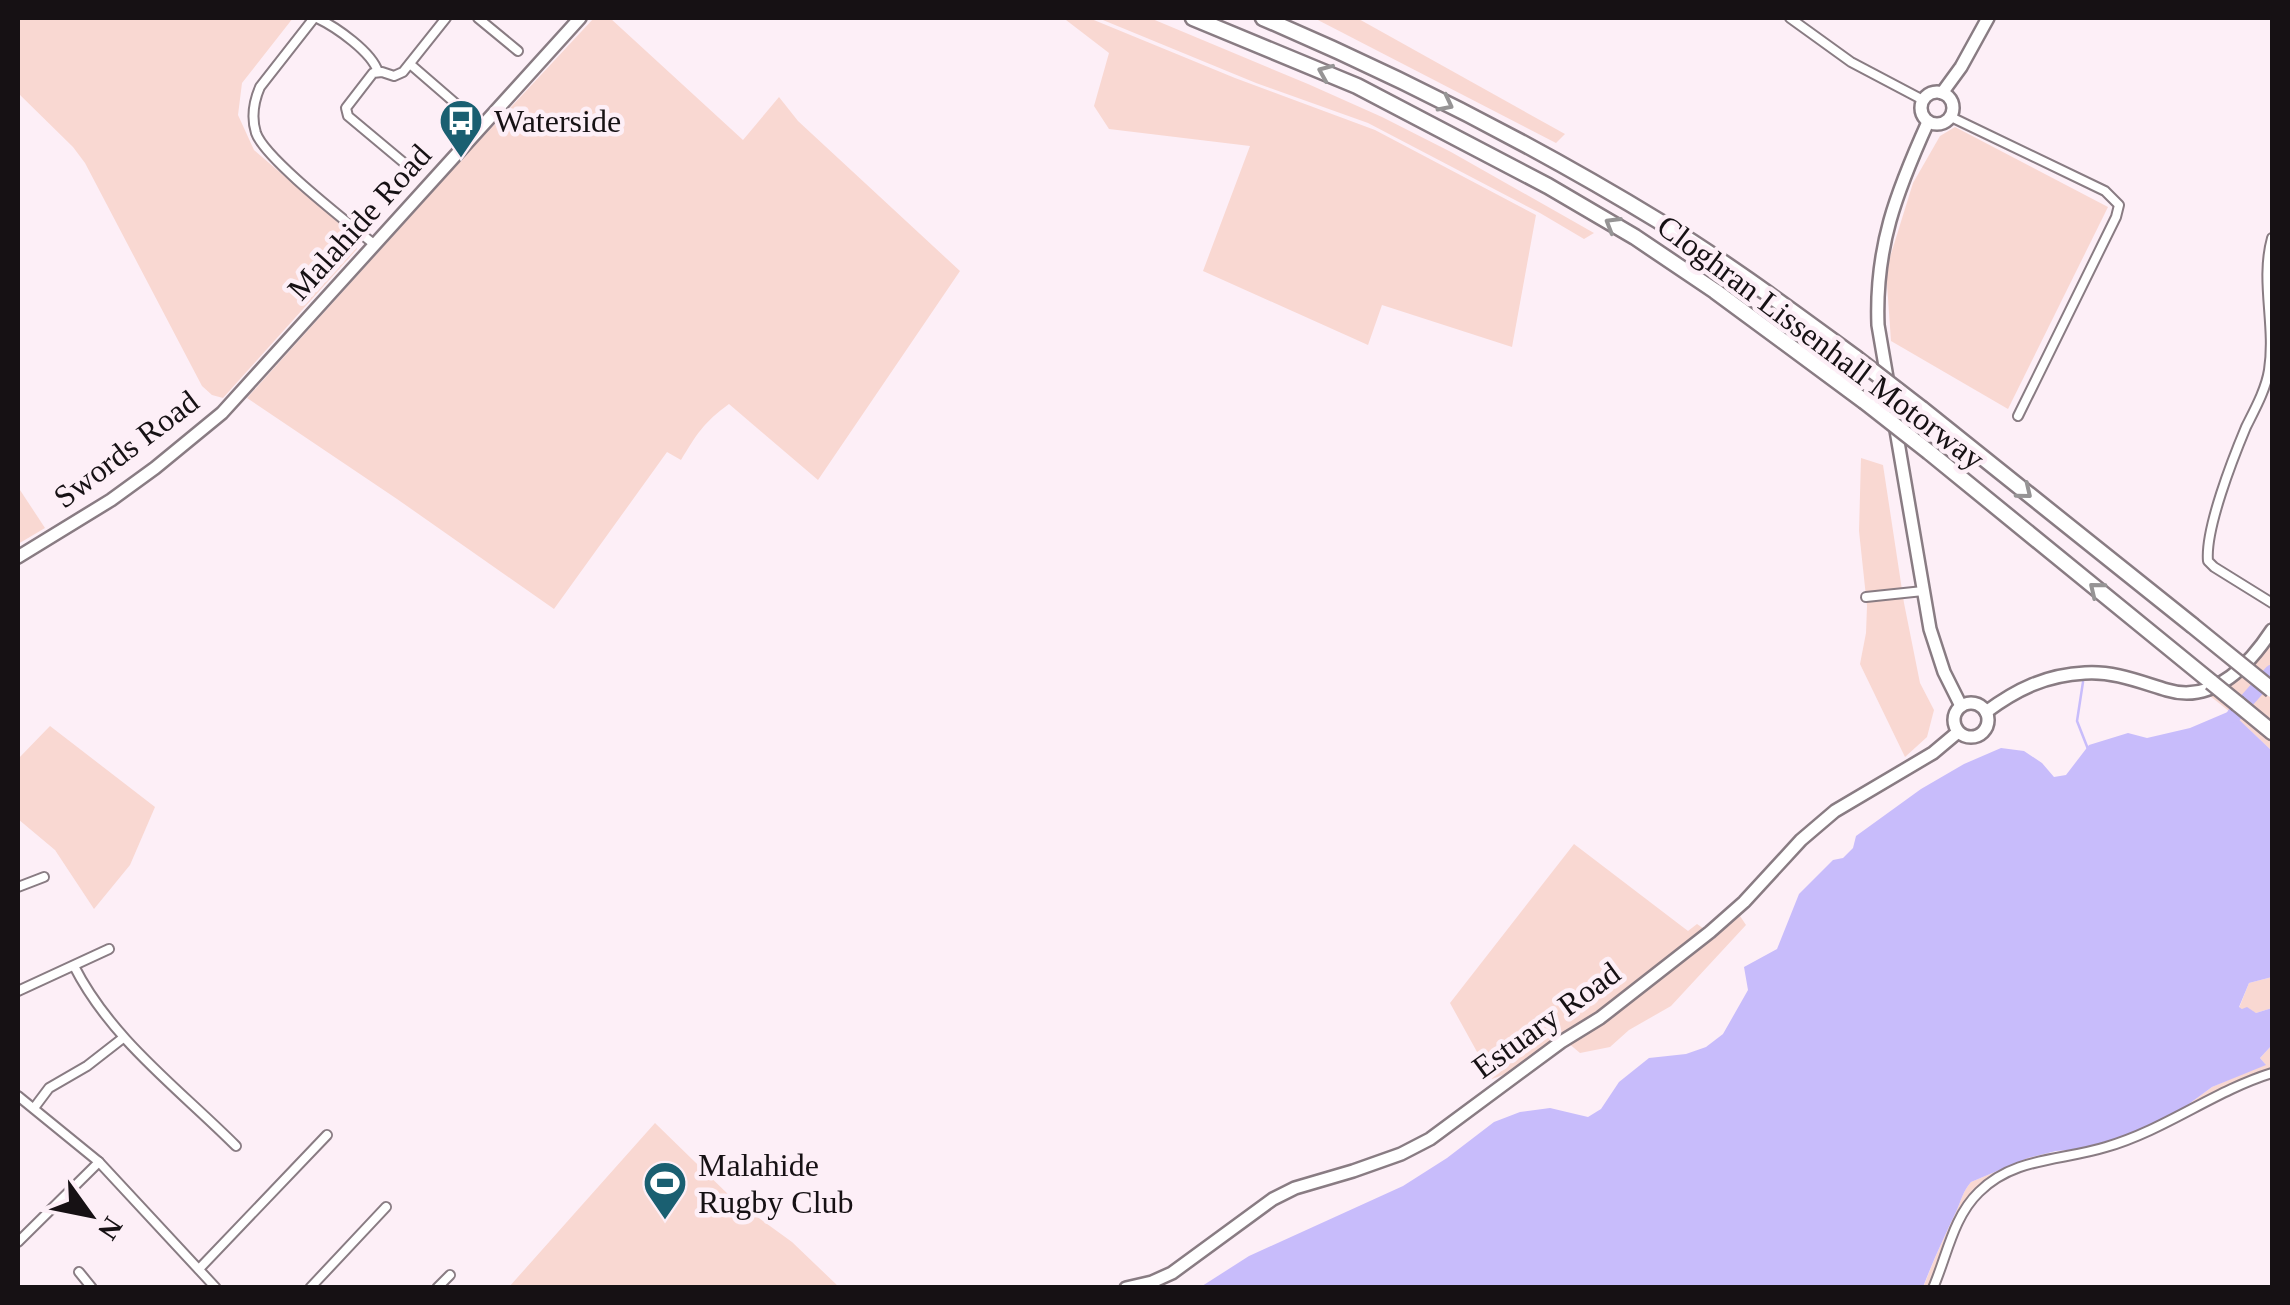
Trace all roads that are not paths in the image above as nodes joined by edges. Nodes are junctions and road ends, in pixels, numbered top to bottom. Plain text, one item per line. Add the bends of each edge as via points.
1 (315, 18) edge
2 (446, 18) edge
3 (478, 18) edge
4 (1193, 18) edge
5 (1263, 18) edge
6 (1790, 18) edge
7 (1988, 18) edge
8 (577, 19) edge
9 (518, 51) dead end
10 (410, 64) junction
11 (378, 72) junction
12 (1942, 93) junction
13 (1922, 100) junction
14 (462, 108) dead end
15 (1950, 116) junction
16 (1928, 122) junction
17 (410, 167) dead end
18 (2272, 238) edge
19 (375, 245) junction
20 (258, 375) joint
21 (2018, 416) dead end
22 (18, 557) edge
23 (1923, 591) junction
24 (1866, 597) dead end
25 (2272, 603) edge
26 (2272, 630) edge
27 (2272, 690) edge
28 (1961, 706) junction
29 (1986, 712) junction
30 (1958, 732) junction
31 (2272, 732) edge
32 (44, 877) dead end
33 (18, 888) edge
34 (109, 950) dead end
35 (74, 966) junction
36 (18, 991) edge
37 (123, 1038) junction
38 (2272, 1072) edge
39 (18, 1096) edge
40 (34, 1108) junction
41 (327, 1136) dead end
42 (236, 1146) dead end
43 (99, 1162) junction
44 (386, 1207) dead end
45 (18, 1242) edge
46 (200, 1269) junction
47 (80, 1272) dead end
48 (450, 1274) dead end
49 (92, 1288) edge
50 (216, 1288) edge
51 (310, 1288) edge
52 (438, 1288) edge
53 (1126, 1288) edge
54 (1933, 1288) edge

1 - 11 street via 365,52
1 - 19 street via 260,87 256,132 270,155
2 - 10 street
3 - 9 street
31 -> 4 highway, Cloghran Lissenhall Motorway, bridge via 1930,452 1635,237 1357,86
5 -> 27 highway, Cloghran Lissenhall Motorway, bridge via 1529,146 1666,225 1856,358
6 - 13 street via 1851,62
7 - 12 street
8 - 19 street, Malahide Road
10 - 11 street via 398,75
10 - 14 street
11 - 17 street via 346,112
12 - 13 street
12 - 15 street via 1952,103
13 - 16 street
15 - 16 street
15 - 21 street via 2105,191 2119,205
16 - 23 street via 1892,208 1876,290
18 - 25 street via 2269,374 2207,547 2214,567
19 - 20 street, Malahide Road
20 - 22 street, Swords Road via 155,468
23 - 24 street
23 - 28 street via 1944,672
26 - 29 street via 2216,687 2178,693 2135,678 2086,672 2039,680
28 - 29 street via 1978,704
28 - 30 street via 1954,721
29 - 30 street via 1983,732
30 - 53 street, Estuary Road via 1835,812 1710,932 1430,1139 1295,1188 1172,1273
32 - 33 street
34 - 35 street
35 - 36 street
35 - 37 street
37 - 40 street via 49,1088
37 - 42 street
38 - 54 street via 2139,1136 2034,1161 1996,1178 1966,1206
39 - 40 street
40 - 43 street
41 - 46 street
43 - 45 street
43 - 46 street
44 - 51 street
46 - 50 street
47 - 49 street
48 - 52 street

